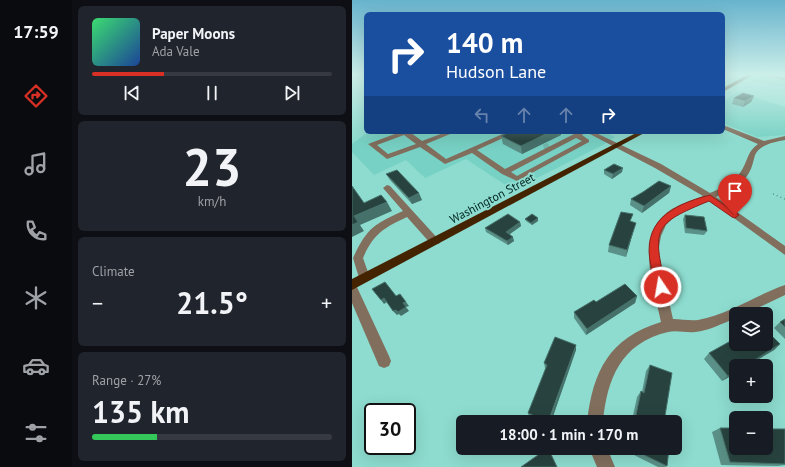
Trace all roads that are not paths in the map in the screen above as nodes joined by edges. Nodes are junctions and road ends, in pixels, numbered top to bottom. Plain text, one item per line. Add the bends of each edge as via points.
1 (725, 128) edge
2 (400, 134) edge
3 (408, 134) edge
4 (430, 134) edge
5 (447, 134) edge
6 (508, 134) edge
7 (579, 134) edge
8 (593, 134) edge
9 (639, 134) edge
10 (436, 138) junction
11 (785, 138) edge
12 (772, 140) junction
13 (762, 143) junction
14 (421, 144) junction
15 (559, 144) junction
16 (617, 145) junction
17 (785, 146) edge
18 (544, 149) junction
19 (472, 150) junction
20 (506, 172) junction
21 (387, 188) dead end
22 (710, 197) junction
23 (409, 212) junction
24 (435, 241) junction
25 (785, 251) edge
26 (364, 278) junction
27 (352, 285) edge
28 (352, 289) edge
29 (785, 290) edge
30 (668, 326) junction
31 (384, 361) dead end
32 (595, 415) edge
33 (601, 455) edge
34 (606, 467) edge

1 - 13 street
2 - 14 street via 372,144 387,157
3 - 14 street
4 - 10 street
5 - 10 street
6 - 19 street
7 - 15 street
7 - 20 street via 587,141 516,179
8 - 16 street
9 - 16 main road, Washington Street
10 - 14 street
11 - 12 street
12 - 13 street
12 - 17 street
13 - 22 street via 752,152 748,168 742,177 724,192
14 - 19 street via 445,162
15 - 18 street
15 - 18 street
16 - 22 street
16 - 24 main road, Washington Street
18 - 20 street
19 - 20 street
21 - 23 street
22 - 25 street
22 - 30 street via 674,212 657,229 653,241 653,253
23 - 24 street
23 - 26 street via 374,229 370,234 358,258
24 - 26 main road, Washington Street
26 - 27 main road, Washington Street
28 - 31 street
29 - 30 street via 699,326
30 - 32 street via 633,341 619,352 601,382
33 - 34 street

